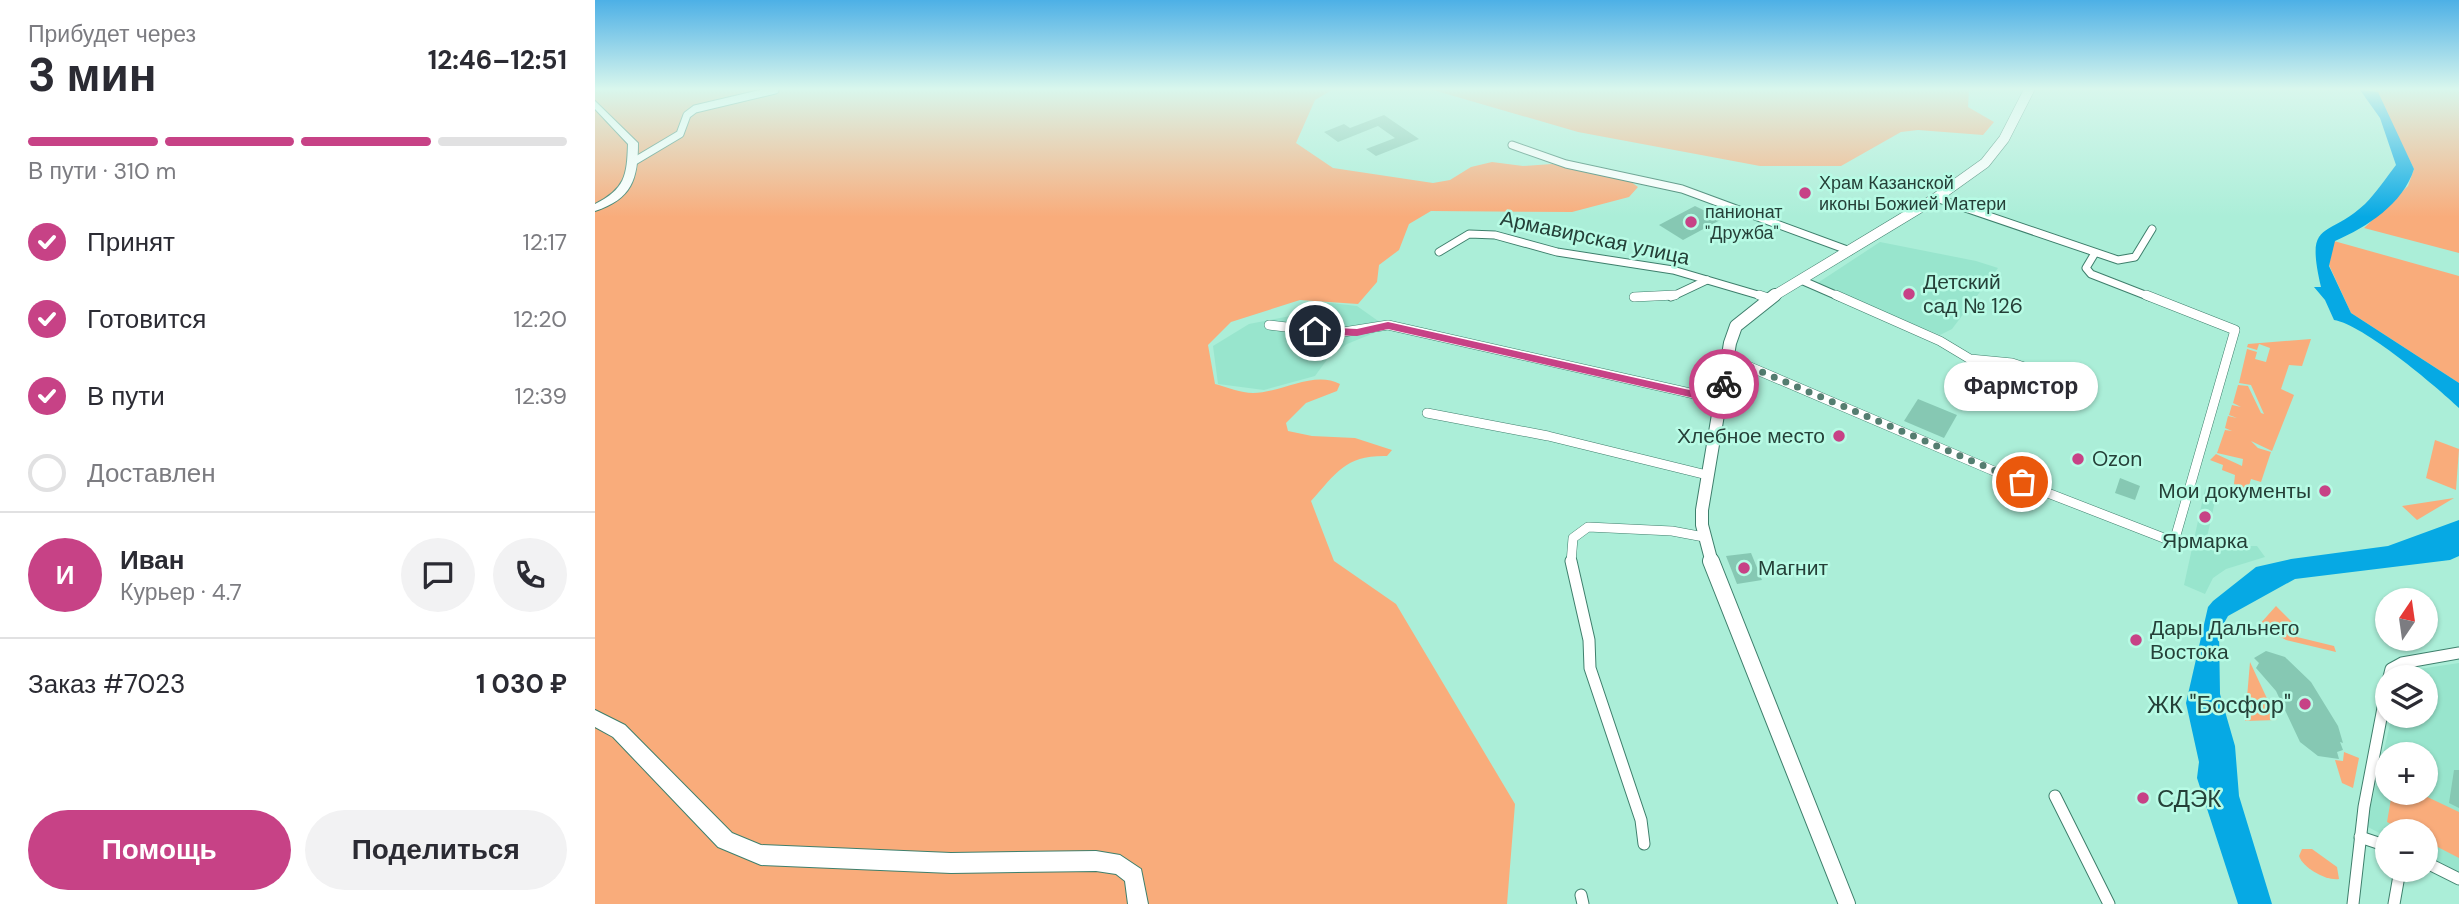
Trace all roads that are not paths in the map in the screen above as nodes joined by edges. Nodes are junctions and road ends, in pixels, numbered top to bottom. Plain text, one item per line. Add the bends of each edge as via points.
1 (622, 132) edge
2 (681, 132) edge
3 (2005, 132) edge
4 (1512, 145) dead end
5 (633, 162) junction
6 (1936, 198) junction
7 (595, 208) edge
8 (2152, 229) dead end
9 (1850, 251) junction
10 (1439, 253) dead end
11 (2095, 253) junction
12 (1707, 279) junction
13 (1801, 280) junction
14 (1634, 297) dead end
15 (1771, 299) junction
16 (1269, 325) dead end
17 (1729, 358) junction
18 (2075, 384) dead end
19 (1721, 400) junction
20 (1427, 413) dead end
21 (1707, 475) junction
22 (1704, 537) junction
23 (2459, 653) edge
24 (2398, 665) edge
25 (595, 718) edge
26 (2380, 728) edge
27 (2055, 796) dead end
28 (2360, 837) junction
29 (2375, 842) edge
30 (1644, 844) dead end
31 (2438, 868) edge
32 (2459, 878) edge
33 (2398, 882) edge
34 (1137, 904) edge
35 (1847, 904) edge
36 (2109, 904) edge
37 (2353, 904) edge
38 (2394, 904) edge

1 - 5 highway via 633,143
2 - 5 street
3 - 6 main road via 1993,154
4 - 9 street via 1543,160 1671,186
5 - 7 highway via 630,183
6 - 9 main road
6 - 11 street
8 - 11 street via 2131,259
9 - 13 main road
10 - 12 street, Армавирская улица via 1469,234 1479,233 1557,253 1598,256
11 - 17 street via 2086,268 2091,274 2235,330 2174,542
12 - 14 street, Армавирская улица via 1669,298
12 - 15 street, Армавирская улица
13 - 15 main road
13 - 18 street via 1940,341 1970,359 2012,363
15 - 17 main road via 1736,326
16 - 19 street via 1338,333 1388,325
17 - 19 main road
19 - 21 main road
20 - 21 street via 1548,436
21 - 22 main road
22 - 30 street via 1588,527 1573,538 1571,566 1589,640 1590,668 1641,820
22 - 35 main road
23 - 24 street
25 - 34 highway via 619,731 725,839 761,855 937,863 1095,861 1120,865 1134,876
26 - 28 street
27 - 36 street
28 - 29 street
28 - 37 street
31 - 32 street
33 - 38 street

